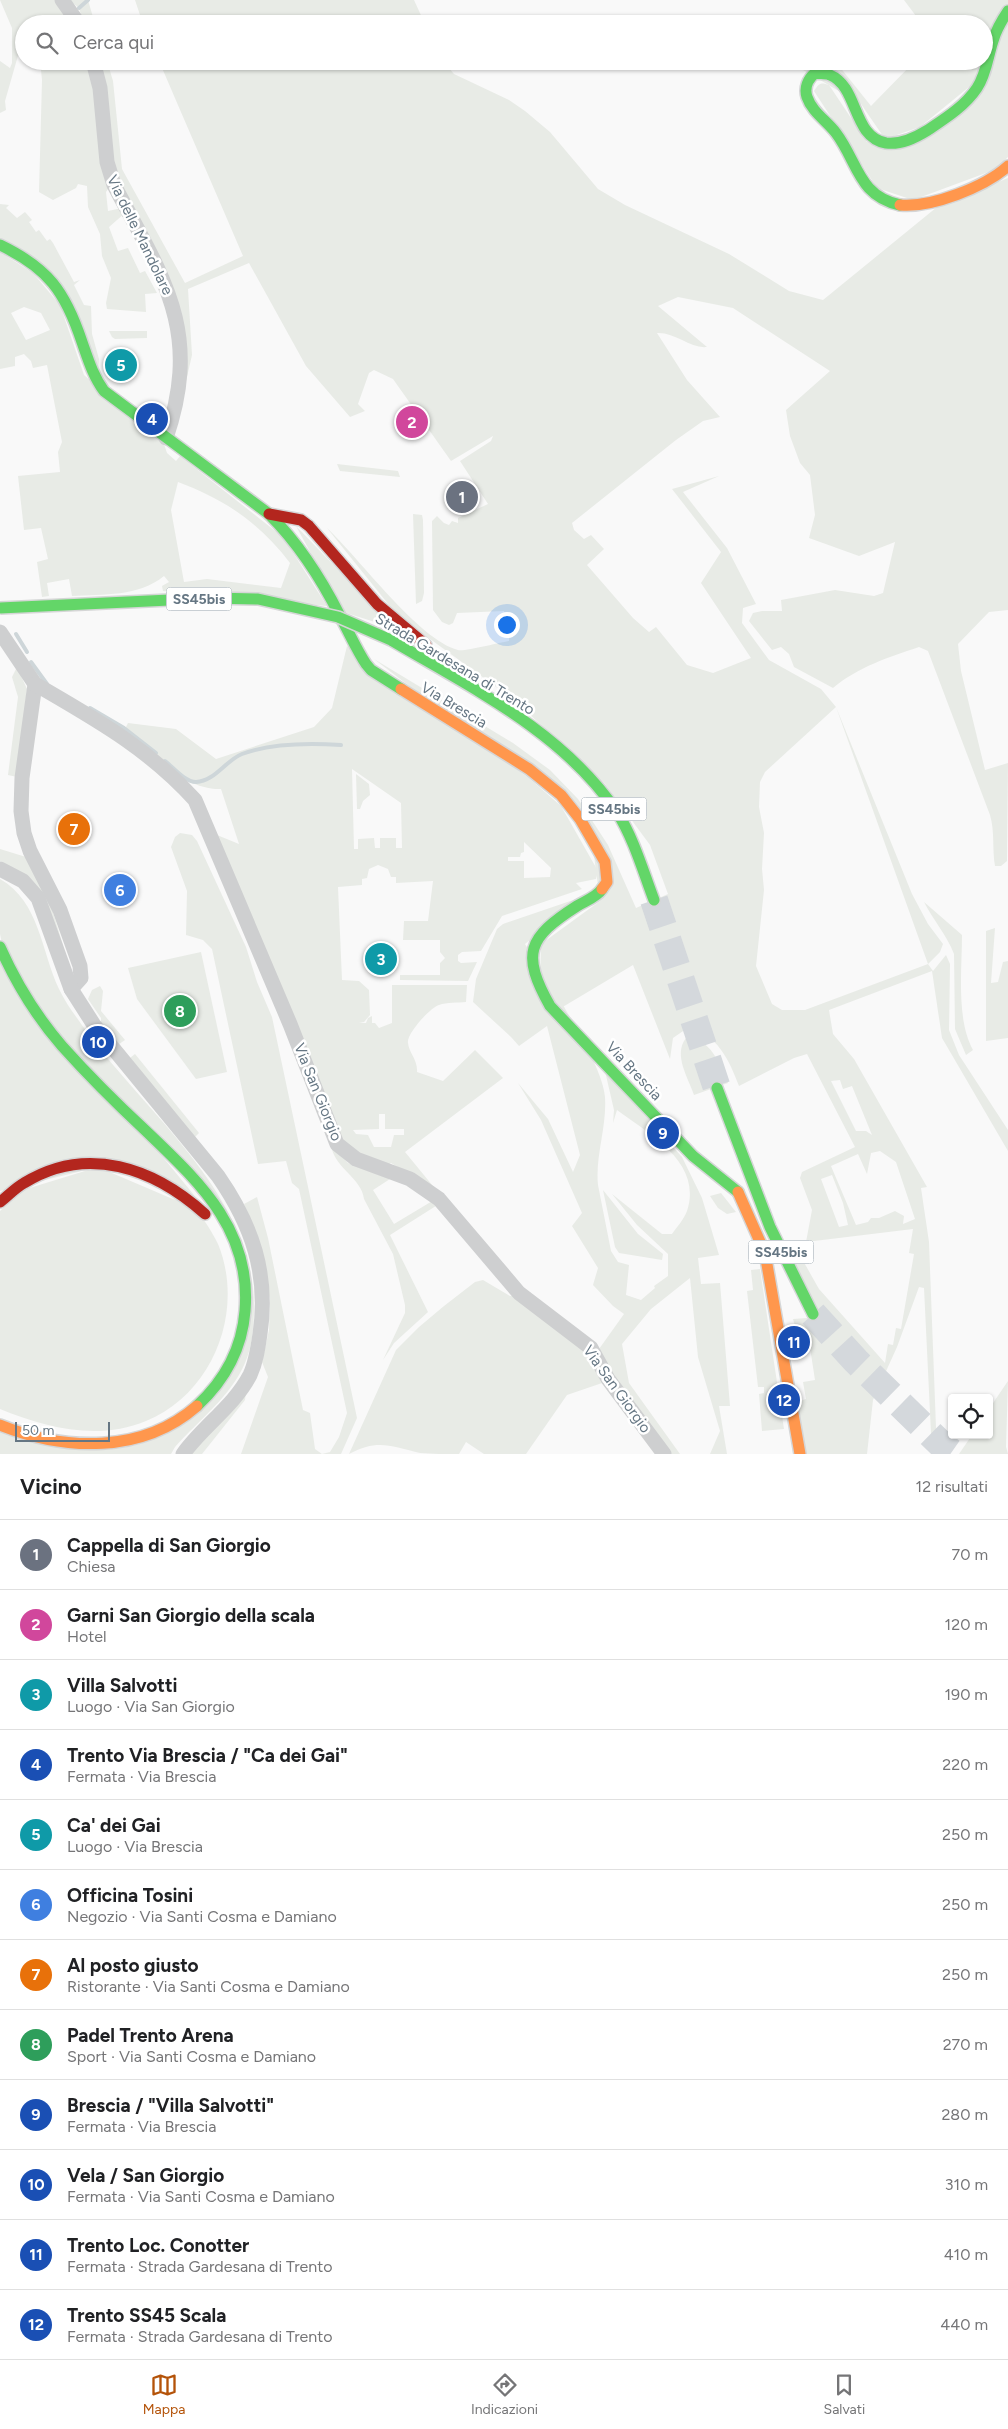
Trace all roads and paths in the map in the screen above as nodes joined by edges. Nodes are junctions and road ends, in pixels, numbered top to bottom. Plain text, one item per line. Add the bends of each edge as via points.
1 (62, 0) edge
2 (1008, 11) edge
3 (73, 15) edge
4 (993, 46) edge
5 (96, 70) edge
6 (987, 70) edge
7 (1008, 166) edge
8 (0, 245) edge
9 (166, 438) junction
10 (269, 514) junction
11 (0, 608) edge
12 (3, 627) edge
13 (337, 634) dead end
14 (352, 640) junction
15 (368, 646) dead end
16 (36, 684) junction
17 (546, 736) junction
18 (0, 869) edge
19 (654, 900) tunnel mouth
20 (0, 947) edge
21 (71, 989) junction
22 (717, 1088) tunnel mouth
23 (731, 1174) dead end
24 (738, 1192) junction
25 (0, 1202) edge
26 (216, 1230) dead end
27 (229, 1261) dead end
28 (232, 1277) dead end
29 (813, 1314) tunnel mouth
30 (187, 1399) dead end
31 (0, 1414) edge
32 (0, 1425) edge
33 (183, 1454) edge
34 (664, 1454) edge
35 (800, 1454) edge

1 - 3 street
2 - 4 main road via 998,27
5 - 9 street, Via delle Mandolare via 109,171 164,281 178,324 179,385
6 - 7 main road via 977,91 956,110 906,141 893,144 884,144 868,135 848,93 831,75 815,73 809,78 806,91 811,104 840,139 860,180 870,191 891,203 916,206 952,195 992,178
8 - 9 main road, Via Brescia via 28,259 55,282 65,296 97,382 104,391
9 - 10 main road, Via Brescia
10 - 14 main road, Via Brescia via 305,553
10 - 17 main road via 292,518 309,526 362,590 403,628 507,699
11 - 17 main road, Strada Gardesana di Trento / SS45bis, bridge via 212,598 258,599 338,617 391,640
12 - 16 street
13 - 14 main road, Strada Gardesana di Trento
14 - 15 main road, Strada Gardesana di Trento
14 - 24 main road, Via Brescia via 371,670 529,768 561,795 580,820 605,862 607,882 600,892 551,923 536,940 530,959 536,983 550,1006 693,1156
16 - 21 street via 22,778 21,811 30,851 60,910 80,966 81,978
16 - 34 street, Via San Giorgio via 104,723 152,758 195,800 290,1024 330,1130 341,1149 364,1163 410,1179 439,1199 520,1293 592,1348 608,1379
17 - 19 main road, Strada Gardesana di Trento / SS45bis via 591,778 617,813 634,845
18 - 21 street via 22,881 38,898
20 - 32 main road via 22,992 62,1046 202,1185 236,1243 244,1268 246,1306 242,1336 230,1367 212,1392 182,1418 154,1435 128,1443 63,1444 39,1440
21 - 33 street via 94,1025 218,1176 236,1202 258,1258 263,1290 262,1318 252,1369 236,1396
22 - 29 main road, SS45bis via 770,1228
23 - 24 main road, SS45bis
24 - 35 main road, SS45bis via 764,1253
25 - 26 main road via 19,1185 54,1168 97,1162 140,1170 162,1179 195,1202
27 - 28 main road
30 - 31 main road via 155,1421 116,1434 66,1434

